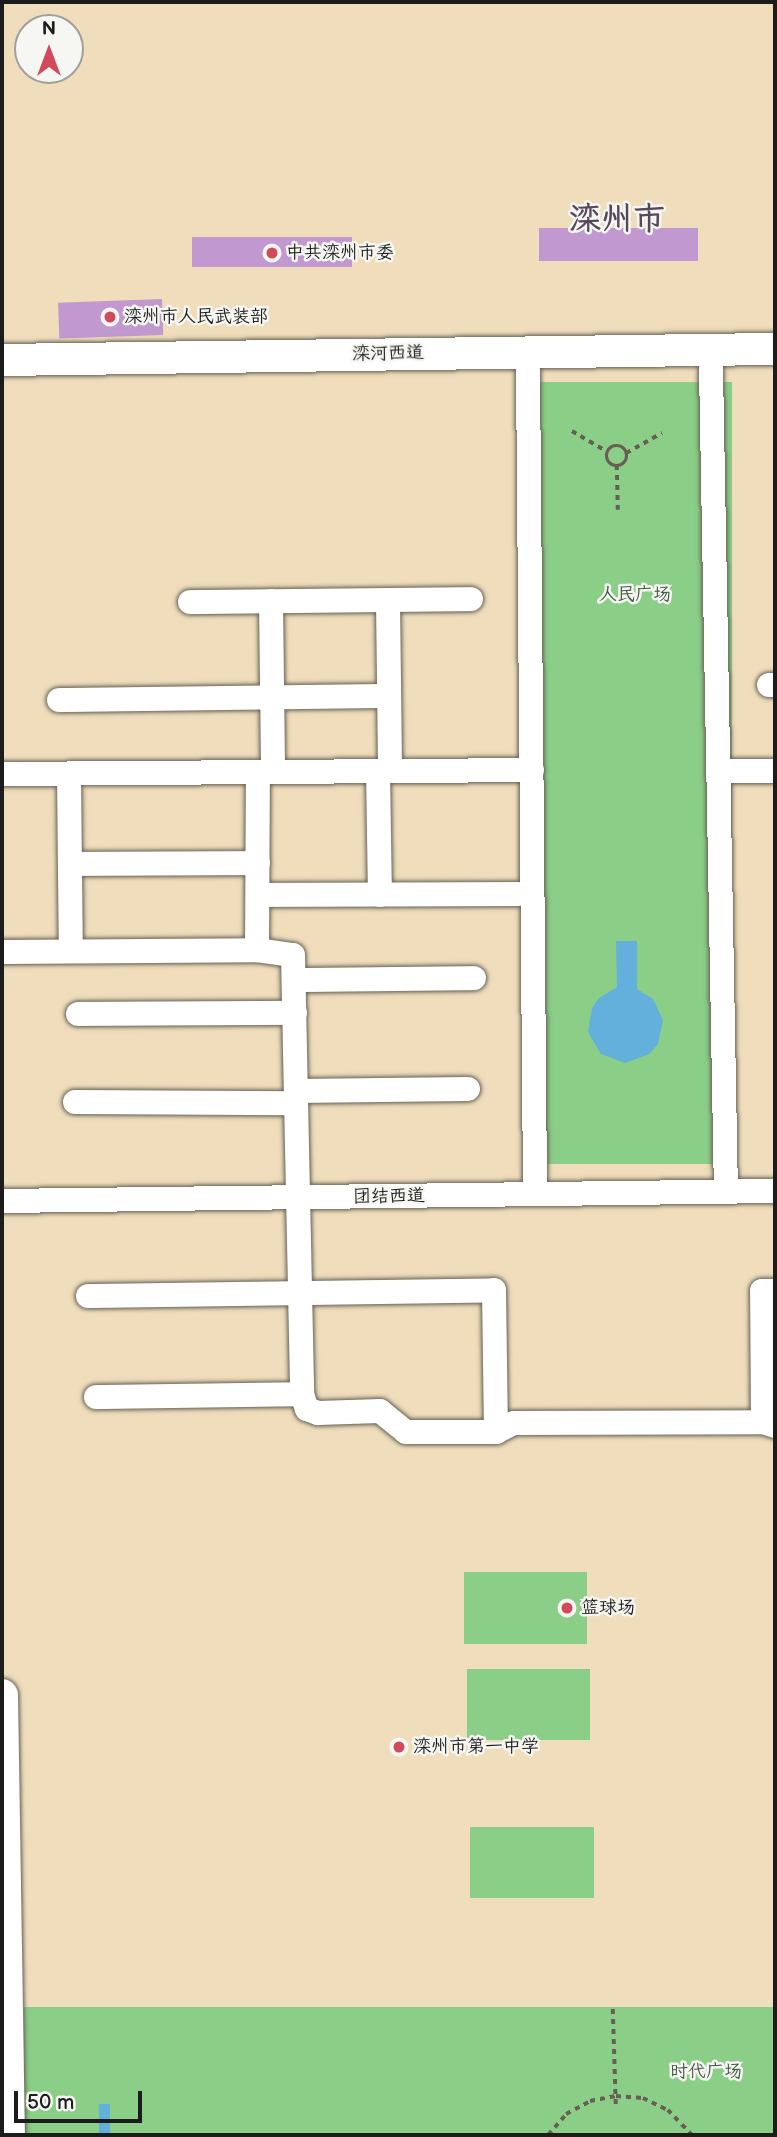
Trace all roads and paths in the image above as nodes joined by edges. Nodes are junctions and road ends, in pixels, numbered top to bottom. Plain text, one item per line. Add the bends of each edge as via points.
1 (775, 349) edge
2 (2, 360) edge
3 (711, 368) junction
4 (775, 368) edge
5 (528, 370) junction
6 (2, 377) edge
7 (572, 431) dead end
8 (663, 433) dead end
9 (608, 452) junction
10 (626, 453) junction
11 (617, 465) junction
12 (618, 510) dead end
13 (471, 599) dead end
14 (388, 600) junction
15 (271, 601) junction
16 (190, 602) dead end
17 (389, 695) junction
18 (272, 697) junction
19 (59, 699) dead end
20 (532, 770) junction
21 (384, 771) junction
22 (718, 771) junction
23 (775, 771) edge
24 (266, 772) junction
25 (2, 774) edge
26 (69, 774) junction
27 (70, 863) junction
28 (258, 863) junction
29 (518, 894) dead end
30 (258, 895) junction
31 (380, 895) junction
32 (257, 950) junction
33 (71, 951) junction
34 (2, 952) edge
35 (474, 978) dead end
36 (294, 980) junction
37 (295, 1013) junction
38 (78, 1014) dead end
39 (468, 1089) dead end
40 (295, 1097) junction
41 (75, 1102) dead end
42 (726, 1191) junction
43 (775, 1191) edge
44 (536, 1194) junction
45 (297, 1198) junction
46 (2, 1201) edge
47 (775, 1291) edge
48 (301, 1293) junction
49 (88, 1296) dead end
50 (302, 1394) junction
51 (96, 1396) dead end
52 (769, 1424) edge
53 (496, 1432) junction
54 (2, 1695) edge
55 (613, 2009) dead end
56 (616, 2096) junction
57 (616, 2106) dead end
58 (9, 2135) edge
59 (548, 2135) edge
60 (692, 2135) edge

1 - 2 main road, 滦河西道
3 - 4 main road, 滦河西道
3 - 5 main road, 滦河西道
3 - 22 street
5 - 6 main road, 滦河西道
5 - 20 street
7 - 9 path
8 - 10 path
9 - 10 path via 619,446
9 - 11 path via 609,461
10 - 11 path via 625,461
11 - 12 path
13 - 14 street
14 - 15 street
14 - 17 street
15 - 16 street
15 - 18 street
17 - 18 street
17 - 21 street
18 - 19 street
18 - 24 street
20 - 21 street
20 - 44 street
21 - 24 street
21 - 31 street
22 - 23 street
22 - 42 street
24 - 26 street
24 - 28 street
25 - 26 street
26 - 27 street
27 - 28 street
27 - 33 street
28 - 30 street
29 - 31 street
30 - 31 street
30 - 32 street
32 - 33 street
32 - 36 street via 293,955
33 - 34 street
35 - 36 street
36 - 37 street
37 - 38 street
37 - 40 street
39 - 40 street
40 - 41 street
40 - 45 street
42 - 43 street, 团结西道
42 - 44 street, 团结西道
44 - 45 street, 团结西道
45 - 46 street, 团结西道
45 - 48 street
47 - 52 street via 762,1291
48 - 49 street
48 - 50 street
48 - 53 street via 495,1290
50 - 51 street
50 - 53 street via 307,1409 318,1413 380,1411 405,1432
52 - 53 street via 514,1423
54 - 58 main road
55 - 56 path
56 - 57 path
56 - 59 path via 590,2101 566,2114
56 - 60 path via 643,2098 668,2109

